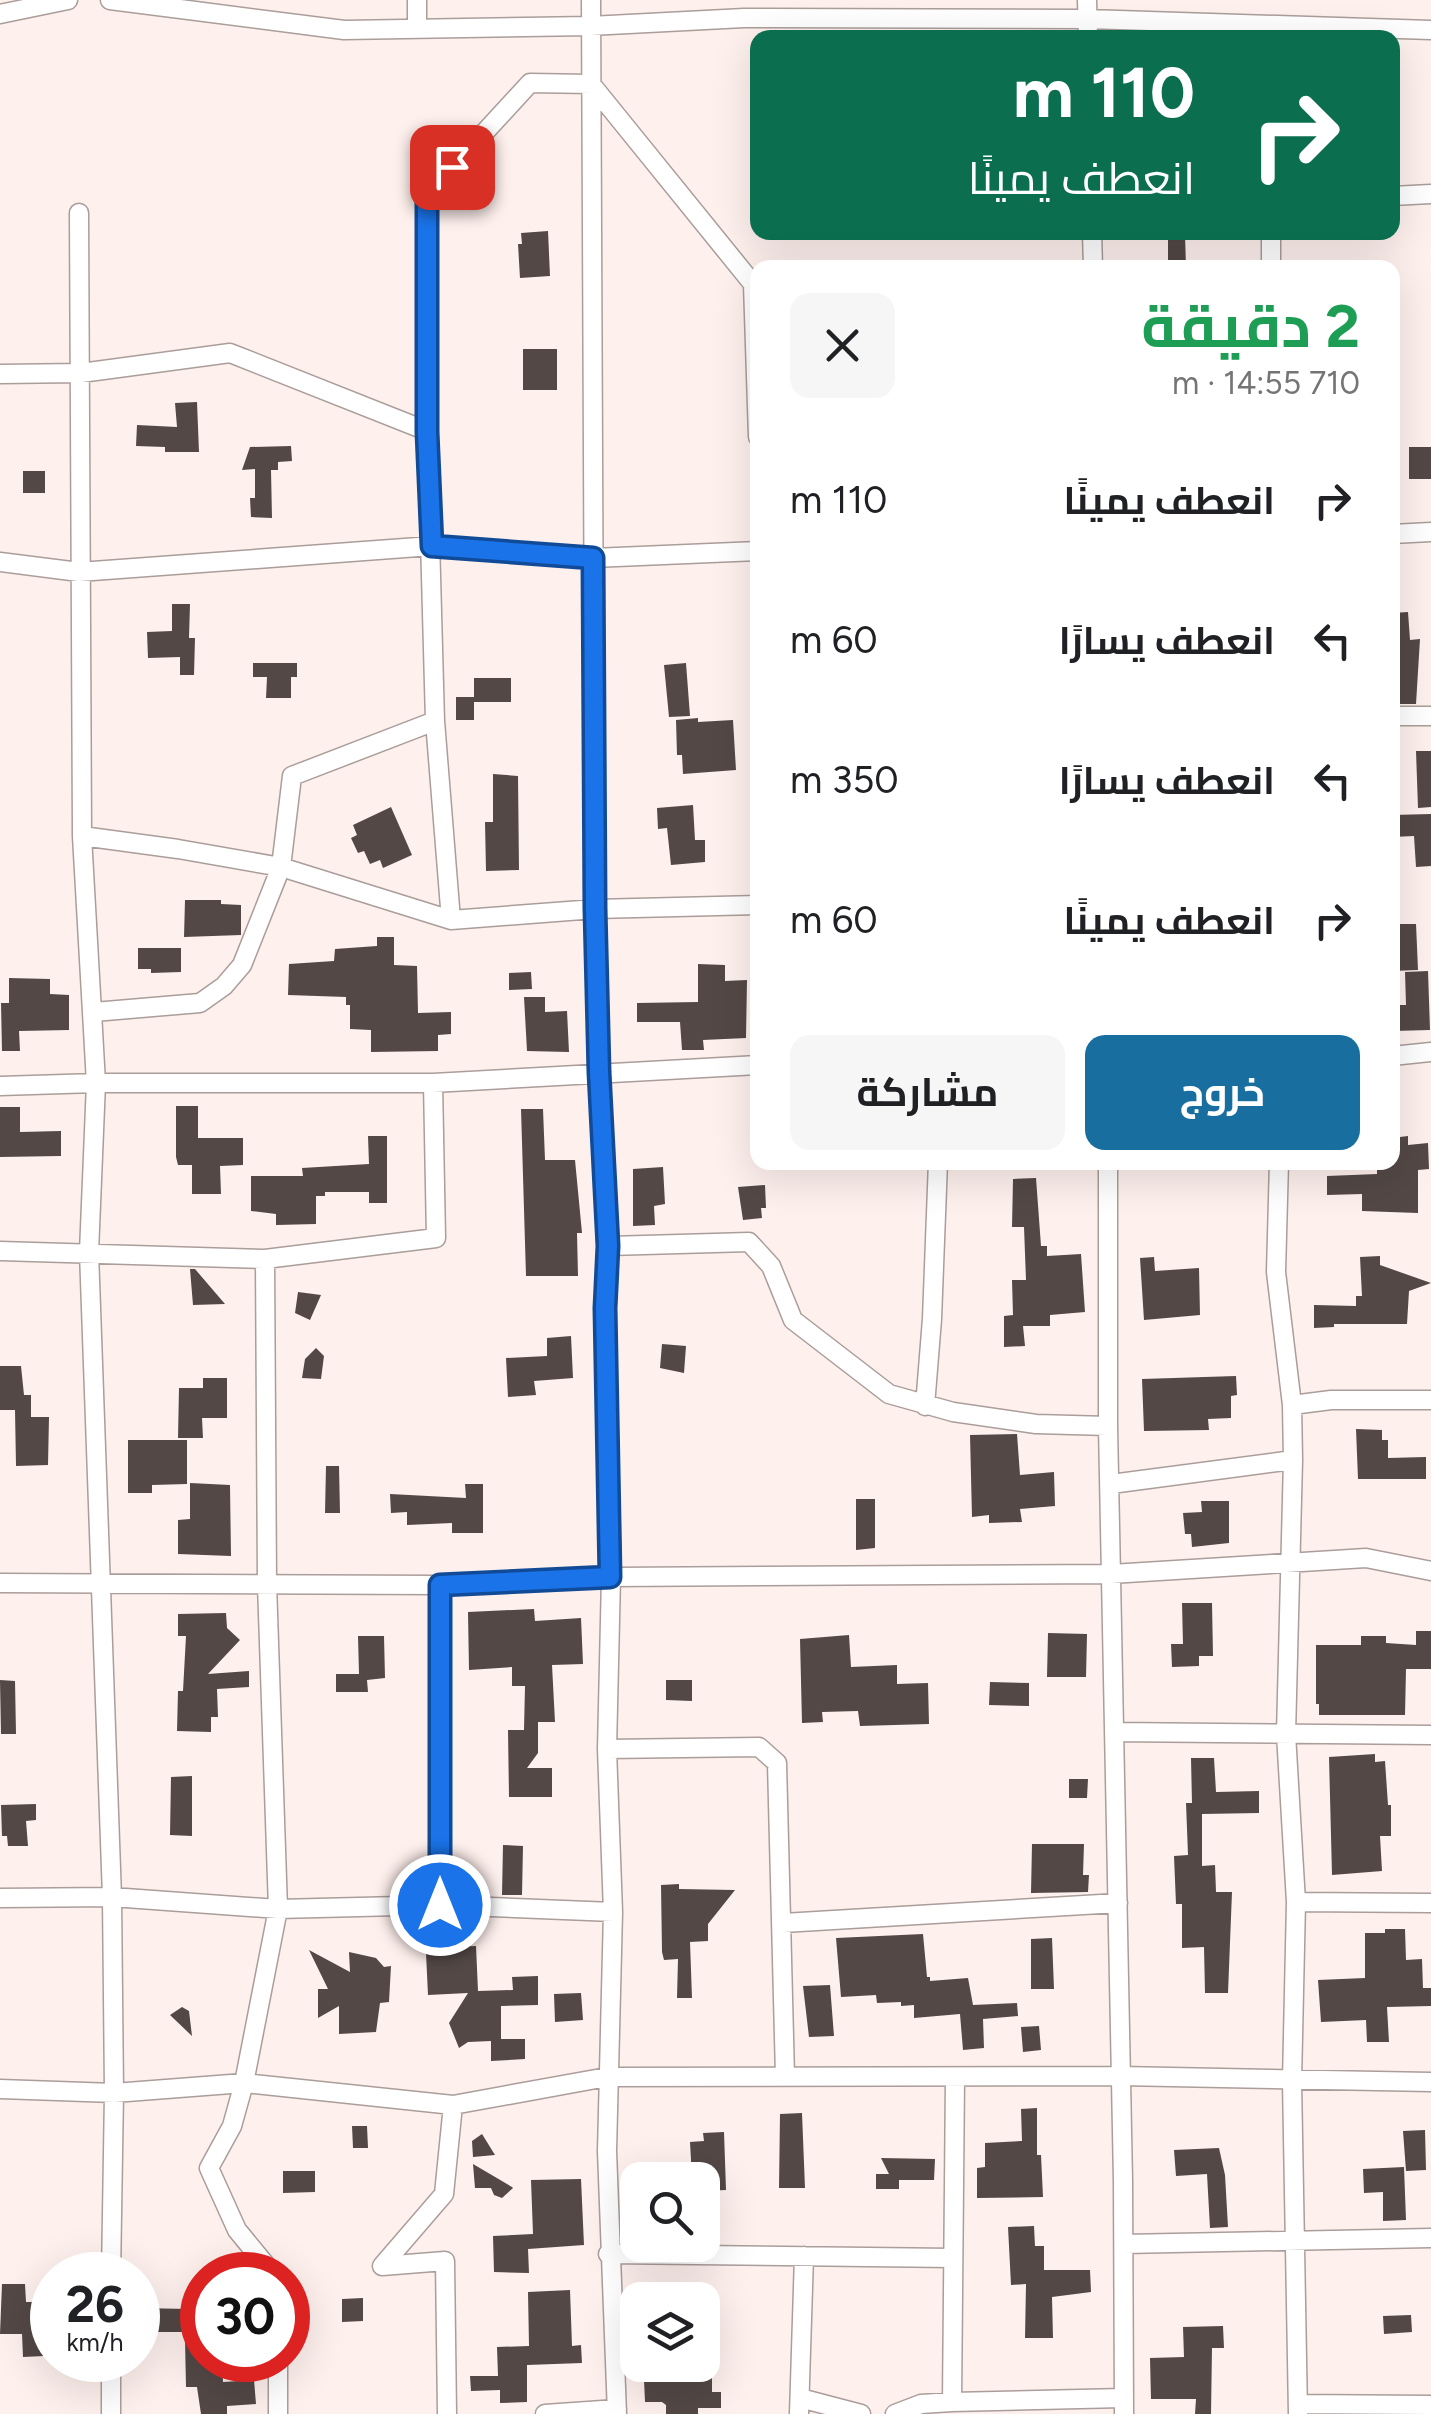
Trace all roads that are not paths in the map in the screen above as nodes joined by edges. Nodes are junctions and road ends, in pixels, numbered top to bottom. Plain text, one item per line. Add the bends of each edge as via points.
1 (68, 0) edge
2 (110, 0) edge
3 (416, 0) edge
4 (590, 0) edge
5 (0, 14) edge
6 (1088, 19) edge
7 (590, 26) junction
8 (416, 29) junction
9 (1431, 30) edge
10 (591, 84) junction
11 (1431, 194) edge
12 (1400, 196) edge
13 (79, 213) dead end
14 (750, 279) edge
15 (81, 373) junction
16 (0, 374) edge
17 (427, 432) junction
18 (1431, 532) edge
19 (1400, 534) edge
20 (432, 546) junction
21 (750, 551) edge
22 (593, 558) junction
23 (0, 562) edge
24 (78, 572) junction
25 (1400, 716) edge
26 (1431, 716) edge
27 (435, 721) junction
28 (82, 836) junction
29 (281, 867) junction
30 (750, 905) edge
31 (595, 909) junction
32 (451, 920) junction
33 (94, 1012) junction
34 (1431, 1052) edge
35 (1400, 1055) edge
36 (750, 1065) edge
37 (599, 1072) junction
38 (96, 1082) junction
39 (433, 1083) junction
40 (0, 1086) edge
41 (938, 1170) edge
42 (1108, 1170) edge
43 (1280, 1170) edge
44 (608, 1246) junction
45 (0, 1251) edge
46 (89, 1252) junction
47 (265, 1259) junction
48 (1431, 1400) edge
49 (924, 1406) junction
50 (1292, 1406) junction
51 (1108, 1426) junction
52 (1292, 1460) junction
53 (1111, 1484) junction
54 (1292, 1564) junction
55 (1431, 1570) edge
56 (1111, 1574) junction
57 (610, 1577) junction
58 (0, 1582) edge
59 (267, 1584) junction
60 (102, 1585) junction
61 (440, 1585) junction
62 (1114, 1732) junction
63 (1286, 1734) junction
64 (1431, 1735) edge
65 (607, 1749) junction
66 (112, 1896) junction
67 (0, 1898) edge
68 (1296, 1902) junction
69 (1118, 1903) junction
70 (1431, 1903) edge
71 (440, 1905) junction
72 (278, 1909) junction
73 (613, 1912) junction
74 (783, 1923) junction
75 (785, 2076) junction
76 (1120, 2076) junction
77 (606, 2077) junction
78 (955, 2077) junction
79 (1292, 2081) junction
80 (244, 2082) junction
81 (1431, 2082) edge
82 (0, 2088) edge
83 (114, 2093) junction
84 (452, 2105) junction
85 (1431, 2238) edge
86 (1295, 2240) junction
87 (1124, 2244) junction
88 (111, 2252) edge
89 (255, 2252) edge
90 (608, 2254) junction
91 (804, 2256) junction
92 (953, 2258) junction
93 (111, 2382) edge
94 (278, 2382) edge
95 (952, 2402) junction
96 (1431, 2405) edge
97 (799, 2406) edge
98 (1124, 2406) edge
99 (1298, 2409) edge
100 (617, 2412) edge
101 (111, 2414) edge
102 (278, 2414) edge
103 (448, 2414) edge
104 (544, 2414) edge
105 (862, 2414) edge
106 (895, 2414) edge

1 - 5 street
2 - 8 street via 344,30
3 - 8 street
4 - 7 street
6 - 7 street via 744,18
6 - 9 street
7 - 8 street
7 - 10 street
10 - 14 street
10 - 17 street via 530,84 427,195
10 - 22 street
11 - 12 street
13 - 15 street
15 - 16 street
15 - 17 street via 230,353
15 - 24 street
17 - 20 street
18 - 19 street
20 - 22 street
20 - 24 street
20 - 27 street
21 - 22 street
22 - 31 street
23 - 24 street
24 - 28 street
25 - 26 street
27 - 29 street via 292,776
27 - 32 street
28 - 29 street
28 - 33 street
29 - 32 street
29 - 33 street via 242,965 224,986 200,1003
30 - 31 street
31 - 32 street
31 - 37 street
33 - 38 street
34 - 35 street
36 - 37 street
37 - 39 street
37 - 44 street
38 - 39 street
38 - 40 street
38 - 46 street
39 - 47 street via 436,1238
41 - 49 street
42 - 51 street
43 - 50 street via 1276,1272
44 - 49 street via 749,1242 772,1266 794,1320 889,1394
44 - 57 street
45 - 46 street
46 - 47 street
46 - 60 street
47 - 59 street
48 - 50 street
49 - 51 street via 1036,1424
50 - 52 street
51 - 53 street
52 - 53 street
52 - 54 street
53 - 56 street
54 - 55 street via 1366,1558
54 - 56 street
54 - 63 street
56 - 57 street
56 - 62 street
57 - 61 street
57 - 65 street
58 - 60 street
59 - 60 street
59 - 61 street
59 - 72 street
60 - 66 street
61 - 71 street
62 - 63 street
62 - 69 street
63 - 64 street
63 - 68 street
65 - 73 street
65 - 74 street via 759,1747 773,1756 780,1770
66 - 67 street
66 - 72 street
66 - 83 street
68 - 70 street
68 - 79 street
69 - 74 street
69 - 76 street
71 - 72 street
71 - 73 street
72 - 80 street
73 - 77 street
74 - 75 street
75 - 77 street
75 - 78 street
76 - 78 street
76 - 79 street
76 - 87 street
77 - 84 street
77 - 90 street
78 - 92 street
79 - 81 street
79 - 86 street
80 - 83 street
80 - 84 street
80 - 89 street via 232,2126 209,2168 237,2230
82 - 83 street
83 - 88 street
84 - 103 street via 444,2194 382,2266 444,2261
85 - 86 street
86 - 87 street
86 - 99 street
87 - 98 street
90 - 91 street
90 - 100 street
91 - 92 street
91 - 97 street
92 - 95 street
93 - 101 street
94 - 102 street
95 - 98 street
95 - 106 street
96 - 99 street
97 - 105 street
100 - 104 street

